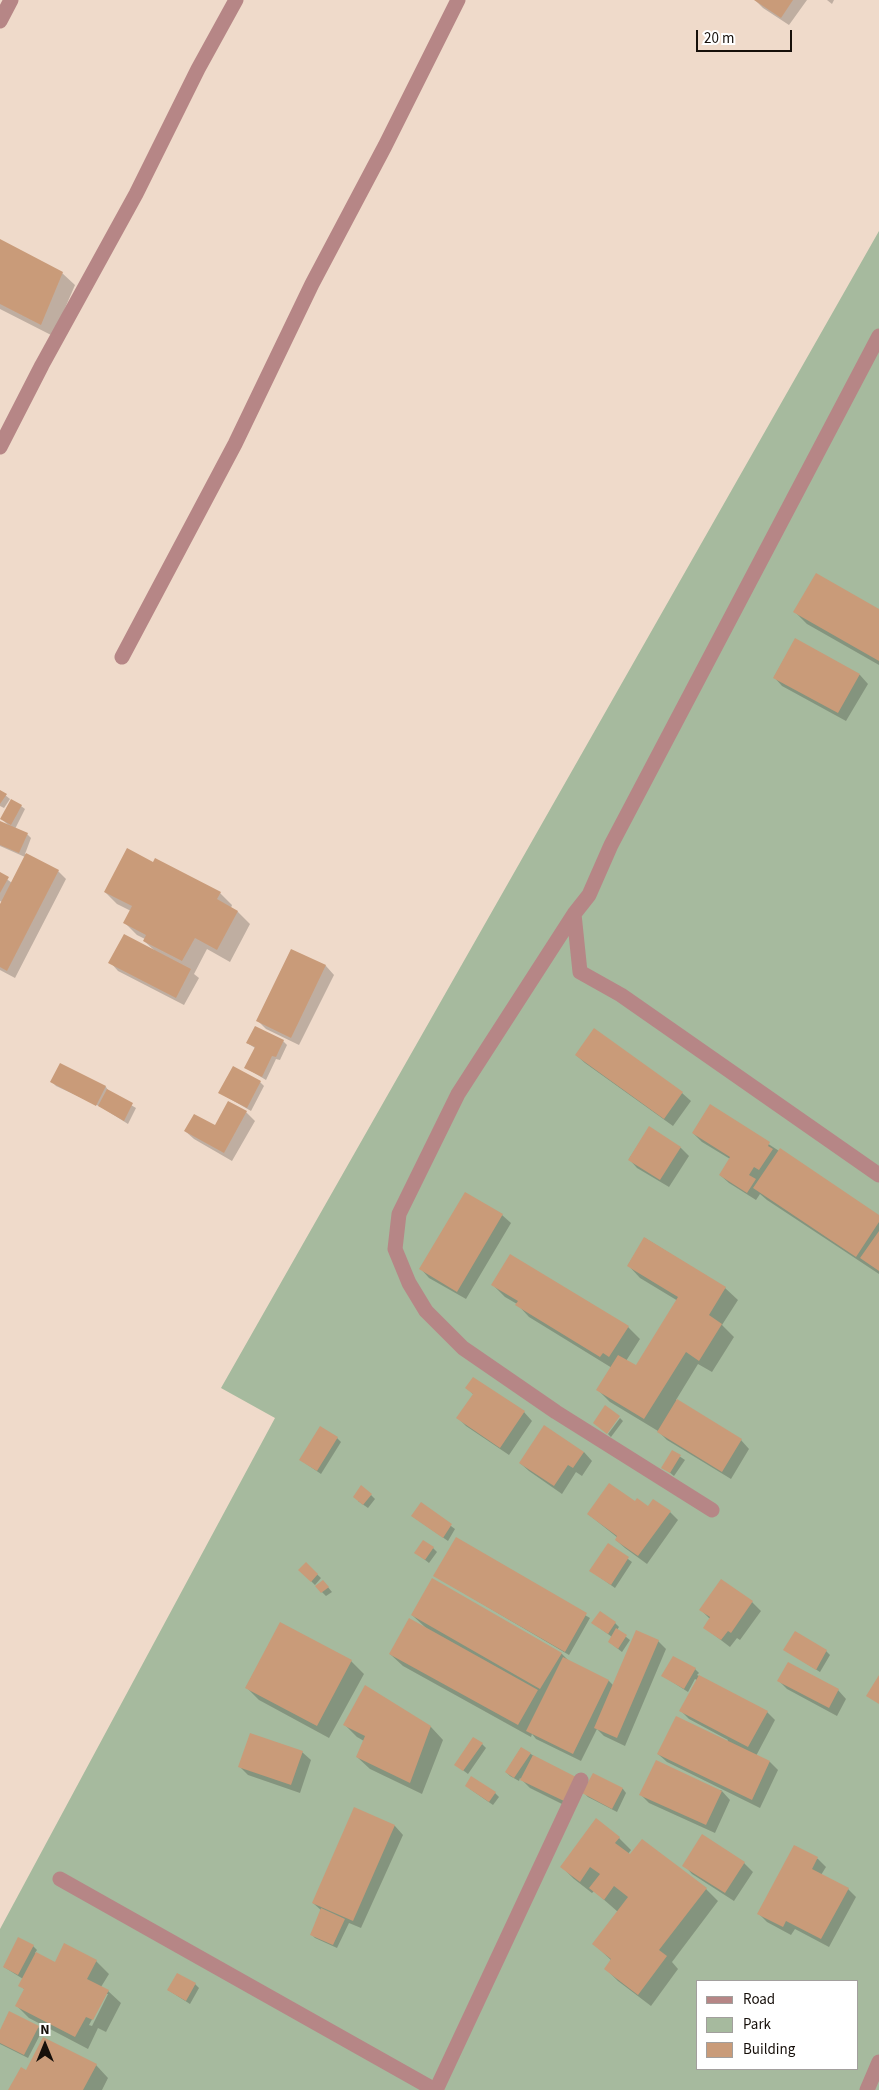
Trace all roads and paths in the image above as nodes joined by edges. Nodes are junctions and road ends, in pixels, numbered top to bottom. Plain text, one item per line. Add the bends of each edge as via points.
1 (11, 0) edge
2 (236, 0) edge
3 (458, 0) edge
4 (0, 21) edge
5 (879, 336) edge
6 (0, 447) edge
7 (122, 657) dead end
8 (574, 914) junction
9 (879, 1175) edge
10 (712, 1510) dead end
11 (581, 1780) dead end
12 (60, 1880) dead end
13 (879, 2062) edge
14 (435, 2090) edge
15 (867, 2090) edge

1 - 4 street
2 - 6 street
3 - 7 street via 312,284 235,444
5 - 8 street via 611,845 589,895
8 - 9 street via 580,972 621,995
8 - 10 street via 458,1094 399,1214 395,1248 409,1283 426,1311 463,1348 556,1412
11 - 14 street
12 - 14 street
13 - 15 street

